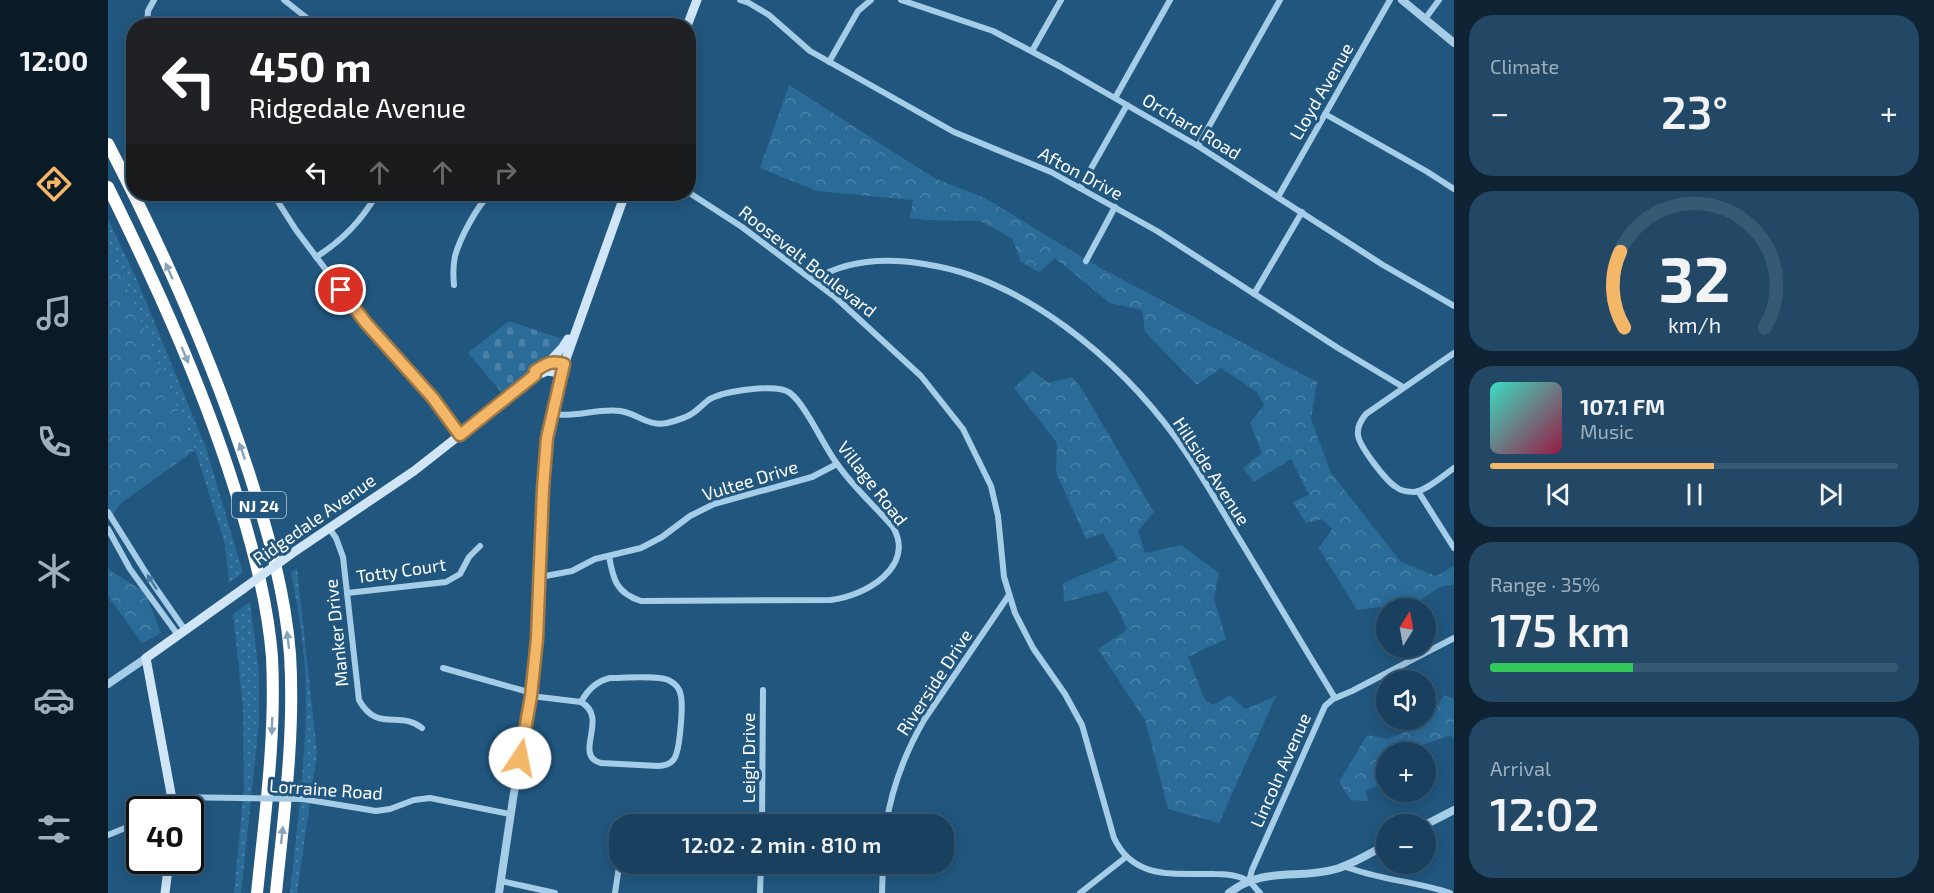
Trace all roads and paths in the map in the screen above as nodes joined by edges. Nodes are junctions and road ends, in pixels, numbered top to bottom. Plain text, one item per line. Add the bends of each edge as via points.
1 (154, 0) edge
2 (284, 0) edge
3 (697, 0) edge
4 (740, 0) edge
5 (871, 0) edge
6 (901, 0) edge
7 (1061, 0) edge
8 (1170, 0) edge
9 (1280, 0) edge
10 (1390, 0) edge
11 (1402, 0) edge
12 (1439, 0) edge
13 (148, 18) edge
14 (307, 18) edge
15 (690, 18) edge
16 (1425, 19) junction
17 (1454, 44) edge
18 (1032, 51) junction
19 (829, 62) junction
20 (1115, 98) junction
21 (1127, 105) junction
22 (1325, 114) junction
23 (108, 144) edge
24 (1198, 146) junction
25 (126, 181) edge
26 (108, 188) edge
27 (1080, 188) junction
28 (1454, 189) edge
29 (696, 197) edge
30 (1278, 197) junction
31 (136, 201) edge
32 (277, 201) edge
33 (372, 201) edge
34 (483, 201) edge
35 (622, 201) edge
36 (1115, 207) junction
37 (1302, 212) junction
38 (316, 257) junction
39 (1086, 261) dead end
40 (814, 280) junction
41 (454, 285) dead end
42 (1254, 294) junction
43 (1454, 306) edge
44 (574, 333) junction
45 (1454, 353) edge
46 (548, 363) junction
47 (562, 368) junction
48 (535, 375) junction
49 (1403, 387) junction
50 (552, 414) junction
51 (460, 435) junction
52 (837, 464) junction
53 (1454, 468) edge
54 (1418, 491) junction
55 (108, 512) edge
56 (329, 528) junction
57 (108, 530) edge
58 (480, 546) dead end
59 (1454, 548) edge
60 (609, 556) junction
61 (540, 577) junction
62 (346, 593) junction
63 (1009, 595) junction
64 (182, 632) junction
65 (1454, 638) edge
66 (146, 658) junction
67 (443, 668) dead end
68 (108, 684) edge
69 (763, 690) dead end
70 (531, 694) junction
71 (1335, 698) junction
72 (581, 702) junction
73 (422, 728) dead end
74 (172, 796) edge
75 (204, 797) edge
76 (1454, 810) edge
77 (510, 814) junction
78 (762, 814) edge
79 (889, 814) edge
80 (1436, 819) edge
81 (126, 828) edge
82 (108, 835) edge
83 (1376, 850) edge
84 (1126, 857) junction
85 (1344, 866) junction
86 (167, 874) edge
87 (618, 874) edge
88 (761, 874) edge
89 (883, 874) edge
90 (501, 881) junction
91 (1249, 881) junction
92 (165, 893) edge
93 (256, 893) edge
94 (276, 893) edge
95 (499, 893) edge
96 (555, 893) edge
97 (615, 893) edge
98 (760, 893) edge
99 (882, 893) edge
100 (1080, 893) edge
101 (1228, 893) edge
102 (1260, 893) edge
103 (1450, 893) edge

1 - 13 street
2 - 14 street
3 - 15 main road
4 - 19 street, Afton Drive via 769,15 804,47
5 - 19 street via 858,11
6 - 18 street, Orchard Road via 993,31
7 - 18 street
8 - 20 street
9 - 24 street
10 - 22 street, Lloyd Avenue
11 - 16 street
12 - 16 street
16 - 17 street
18 - 20 street, Orchard Road
19 - 27 street, Afton Drive via 954,132
20 - 21 street, Orchard Road
21 - 24 street, Orchard Road
21 - 27 street
22 - 28 street
22 - 30 street, Lloyd Avenue
25 -> 23 highway, NJ 24
24 - 30 street, Orchard Road
26 -> 93 highway, NJ 24 via 171,322 210,418 260,579 272,655 273,694
27 - 36 street, Afton Drive
29 - 40 street, Roosevelt Boulevard
30 - 37 street, Orchard Road
94 -> 31 highway, NJ 24 via 292,693 290,652 277,572 255,494 212,372
32 - 38 street
33 - 38 street via 350,232
34 - 41 street via 459,246 453,269
35 - 44 main road
36 - 39 street
36 - 42 street, Afton Drive
37 - 42 street
37 - 43 street, Orchard Road
38 - 51 street
40 - 63 street, Roosevelt Boulevard via 910,366 963,429 991,486
40 - 71 street, Hillside Avenue via 835,269 863,263 898,261 942,267 1008,292 1078,338 1135,389 1186,452
42 - 49 street, Afton Drive
44 - 46 main road, Ridgedale Avenue
44 - 47 main road
45 - 49 street
46 - 47 main road via 556,362
46 - 48 main road, Ridgedale Avenue
47 - 48 main road
47 - 50 street
48 - 51 main road, Ridgedale Avenue
49 - 54 street via 1366,414 1359,424 1358,436 1393,486
50 - 52 street, Village Road via 621,411 661,424 687,417 720,395 776,387 794,396
50 - 61 street via 544,460
51 - 56 main road, Ridgedale Avenue
52 - 60 street, Vultee Drive via 812,477 714,504 652,543
52 - 60 street, Village Road via 892,527 899,546 888,572 850,596 831,600 641,601 616,584
53 - 54 street
54 - 59 street
64 -> 55 street
56 - 62 street, Manker Drive via 343,557
56 - 64 main road, Ridgedale Avenue, bridge
57 - 64 street via 130,569
58 - 62 street, Totty Court via 460,574 446,582
60 - 61 street, Vultee Drive via 572,571
61 - 70 street
62 - 73 street, Manker Drive via 357,693 362,706 378,718 411,721
63 - 79 street, Riverside Drive via 913,739 898,775
63 - 84 street, Roosevelt Boulevard via 1032,648 1082,726 1114,838
64 - 66 main road, Ridgedale Avenue
65 - 71 street, Lincoln Avenue
66 - 68 street, Ridgedale Avenue
66 - 74 main road
67 - 70 street
69 - 78 street, Leigh Drive
70 - 72 street
70 - 77 street
71 - 91 street, Lincoln Avenue via 1325,706 1316,725
72 - 72 street via 592,712 589,746 597,762 663,766 675,758 681,698 671,681 605,679 588,691
75 - 77 street, Lorraine Road, bridge via 303,799 376,811 430,798
76 - 80 street
77 - 90 street
81 - 82 street
83 - 85 street
84 - 91 street via 1156,872 1233,874
84 - 100 street
85 - 91 street
85 - 103 street via 1363,874
86 - 92 main road
87 - 97 street
88 - 98 street
89 - 99 street
90 - 95 street
90 - 96 street
91 - 101 street
91 - 102 street

